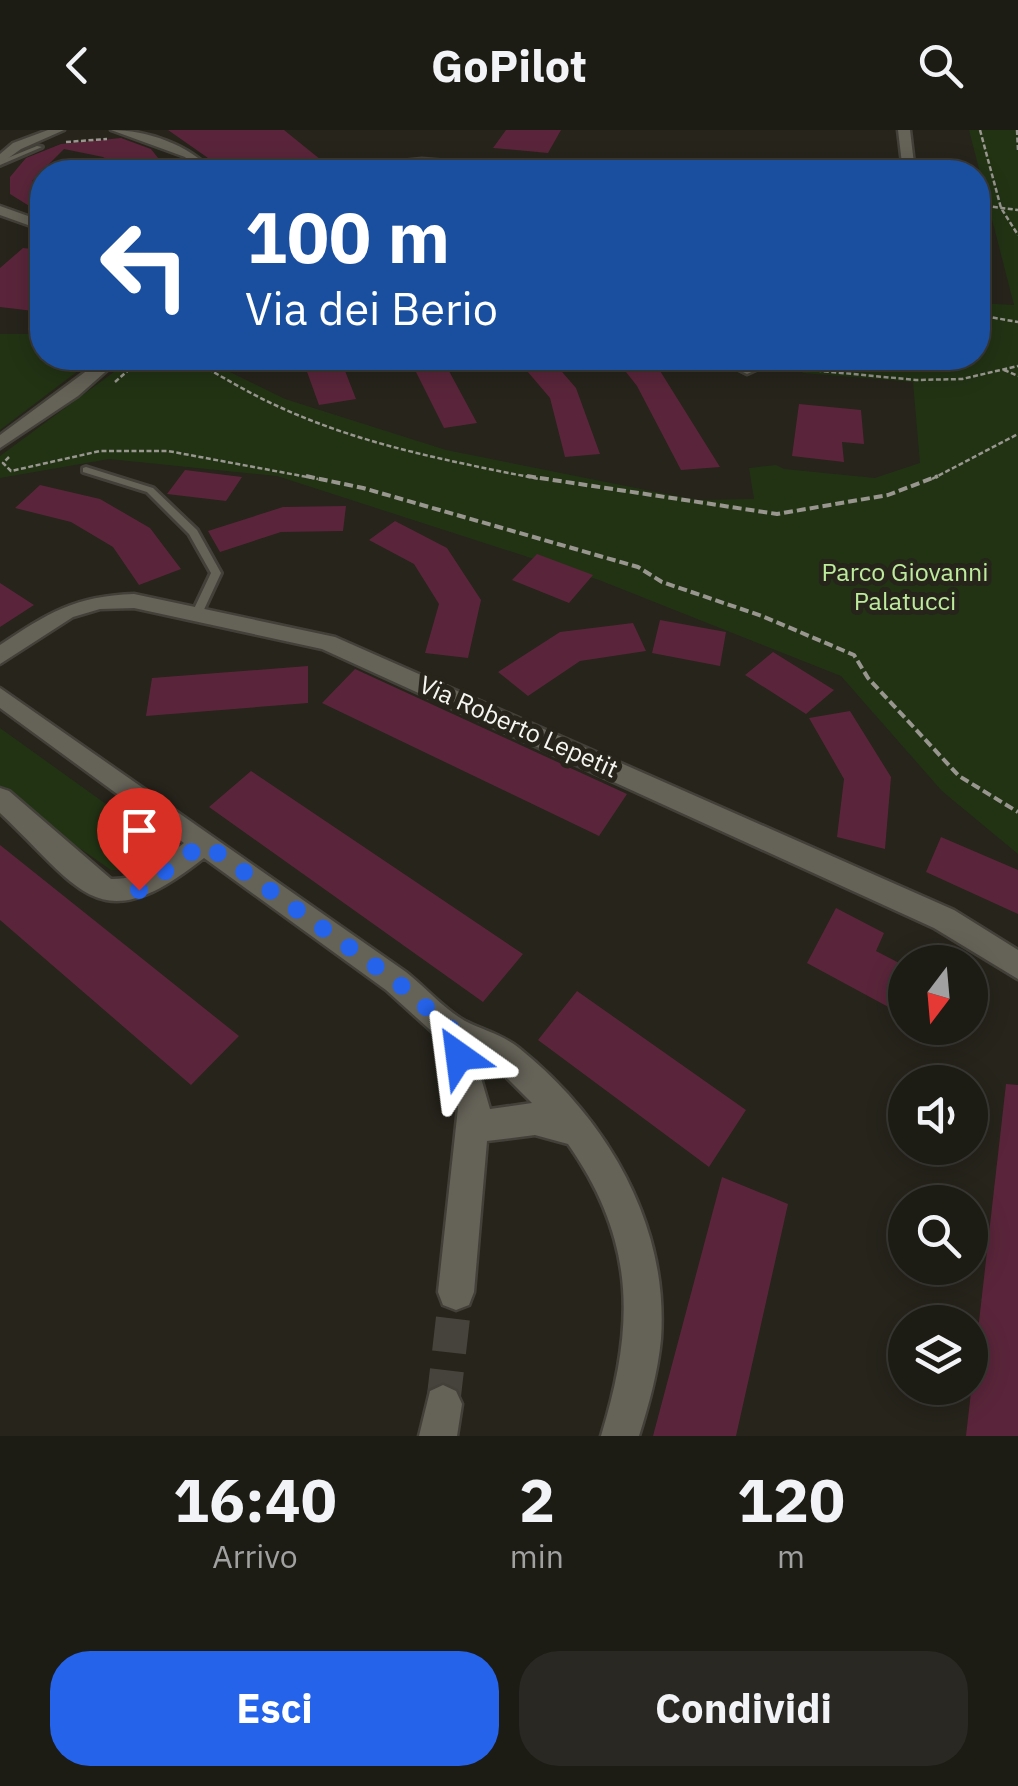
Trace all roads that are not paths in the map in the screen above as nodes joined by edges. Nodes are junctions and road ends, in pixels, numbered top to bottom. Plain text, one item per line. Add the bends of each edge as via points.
1 (116, 130) edge
2 (904, 130) edge
3 (54, 132) edge
4 (136, 136) junction
5 (39, 147) road end
6 (175, 160) edge
7 (194, 160) edge
8 (908, 160) edge
9 (0, 162) edge
10 (0, 210) edge
11 (30, 221) edge
12 (99, 370) edge
13 (6, 449) edge
14 (86, 470) dead end
15 (197, 614) junction
16 (0, 656) edge
17 (0, 696) edge
18 (0, 798) edge
19 (204, 843) junction
20 (1018, 966) edge
21 (451, 1029) junction
22 (473, 1127) junction
23 (579, 1131) junction
24 (456, 1292) tunnel mouth
25 (620, 1436) edge

1 - 4 street
2 - 8 street
3 - 9 street via 16,146
4 - 6 street
4 - 7 street
5 - 9 lane
10 - 11 street
12 - 13 street
14 - 15 lane via 150,490 193,532 216,573
15 - 16 street, Via Roberto Lepetit via 99,602 65,612
15 - 20 street, Via Roberto Lepetit via 326,642 433,687 944,919
17 - 19 street
18 - 19 street via 96,886 116,893 139,890
19 - 21 street via 396,981
21 - 22 street via 474,1108
21 - 23 street via 502,1053
22 - 23 street via 535,1118
22 - 24 street
23 - 25 street via 596,1150 634,1227 644,1292 639,1358

